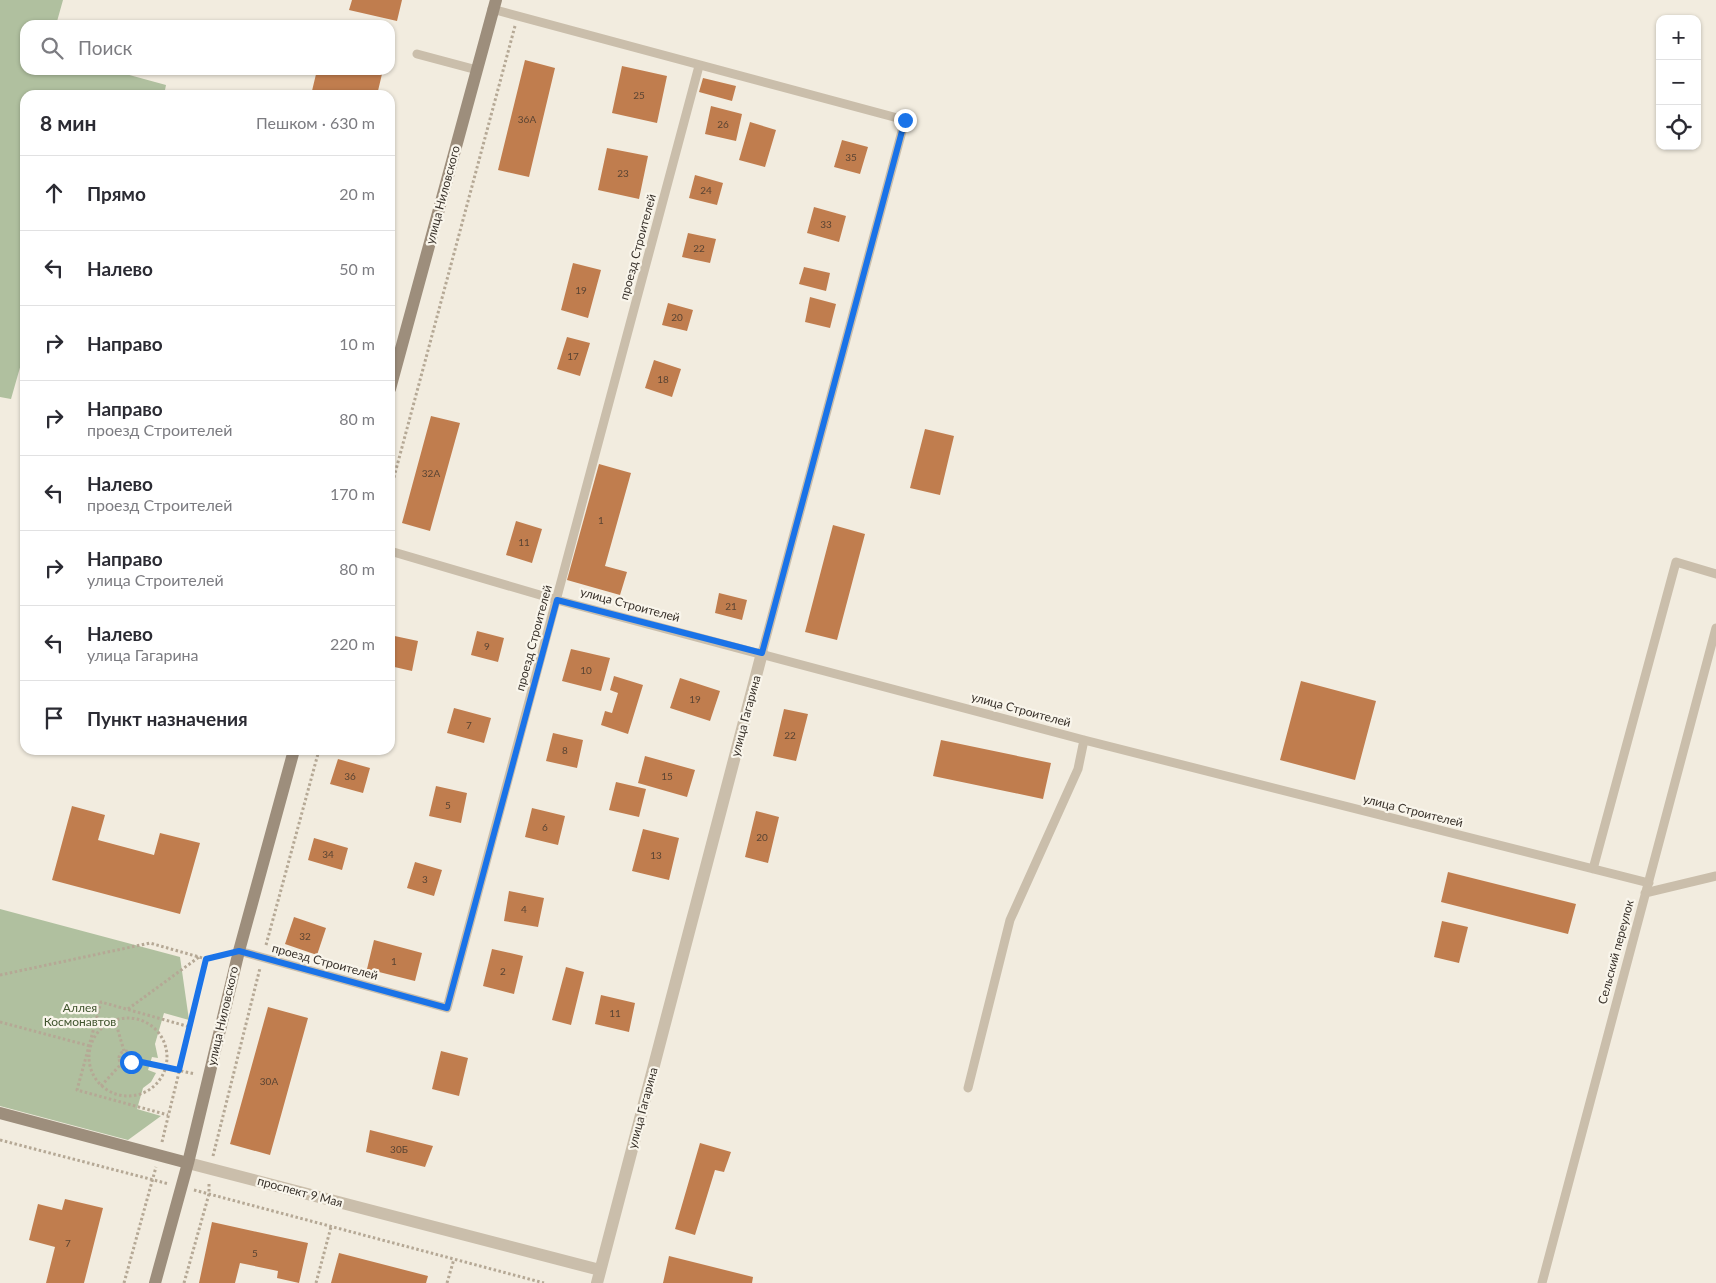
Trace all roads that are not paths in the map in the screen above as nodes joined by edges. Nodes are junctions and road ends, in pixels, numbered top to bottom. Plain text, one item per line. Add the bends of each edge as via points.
1 (494, 4) edge
2 (417, 54) dead end
3 (699, 66) junction
4 (477, 70) junction
5 (395, 372) edge
6 (395, 552) edge
7 (1716, 574) edge
8 (557, 600) junction
9 (1716, 628) edge
10 (762, 653) junction
11 (1084, 740) junction
12 (293, 755) edge
13 (1593, 869) junction
14 (1716, 876) edge
15 (1648, 883) junction
16 (1645, 893) junction
17 (239, 951) junction
18 (968, 1088) dead end
19 (0, 1113) edge
20 (188, 1163) junction
21 (600, 1270) junction
22 (155, 1283) edge
23 (597, 1283) edge
24 (1542, 1283) edge

1 - 3 lane via 518,16
1 - 4 street, улица Ниловского
2 - 4 lane
3 - 8 lane, проезд Строителей
3 - 10 lane, улица Гагарина via 905,120
4 - 5 street, улица Ниловского
6 - 8 lane, улица Строителей
7 - 13 lane via 1676,562
8 - 10 lane, улица Строителей
8 - 17 lane, проезд Строителей via 447,1008
9 - 15 lane, Сельский переулок
10 - 11 lane, улица Строителей
10 - 21 street, улица Гагарина
11 - 13 lane, улица Строителей
11 - 18 lane via 1078,768 1010,920
12 - 17 street, улица Ниловского
13 - 15 lane, улица Строителей
14 - 16 lane
15 - 16 lane, Сельский переулок
16 - 24 lane, Сельский переулок
17 - 20 street, улица Ниловского
19 - 20 street, проспект 9 Мая
20 - 21 street, проспект 9 Мая
20 - 22 street, улица Ниловского
21 - 23 street, улица Гагарина

